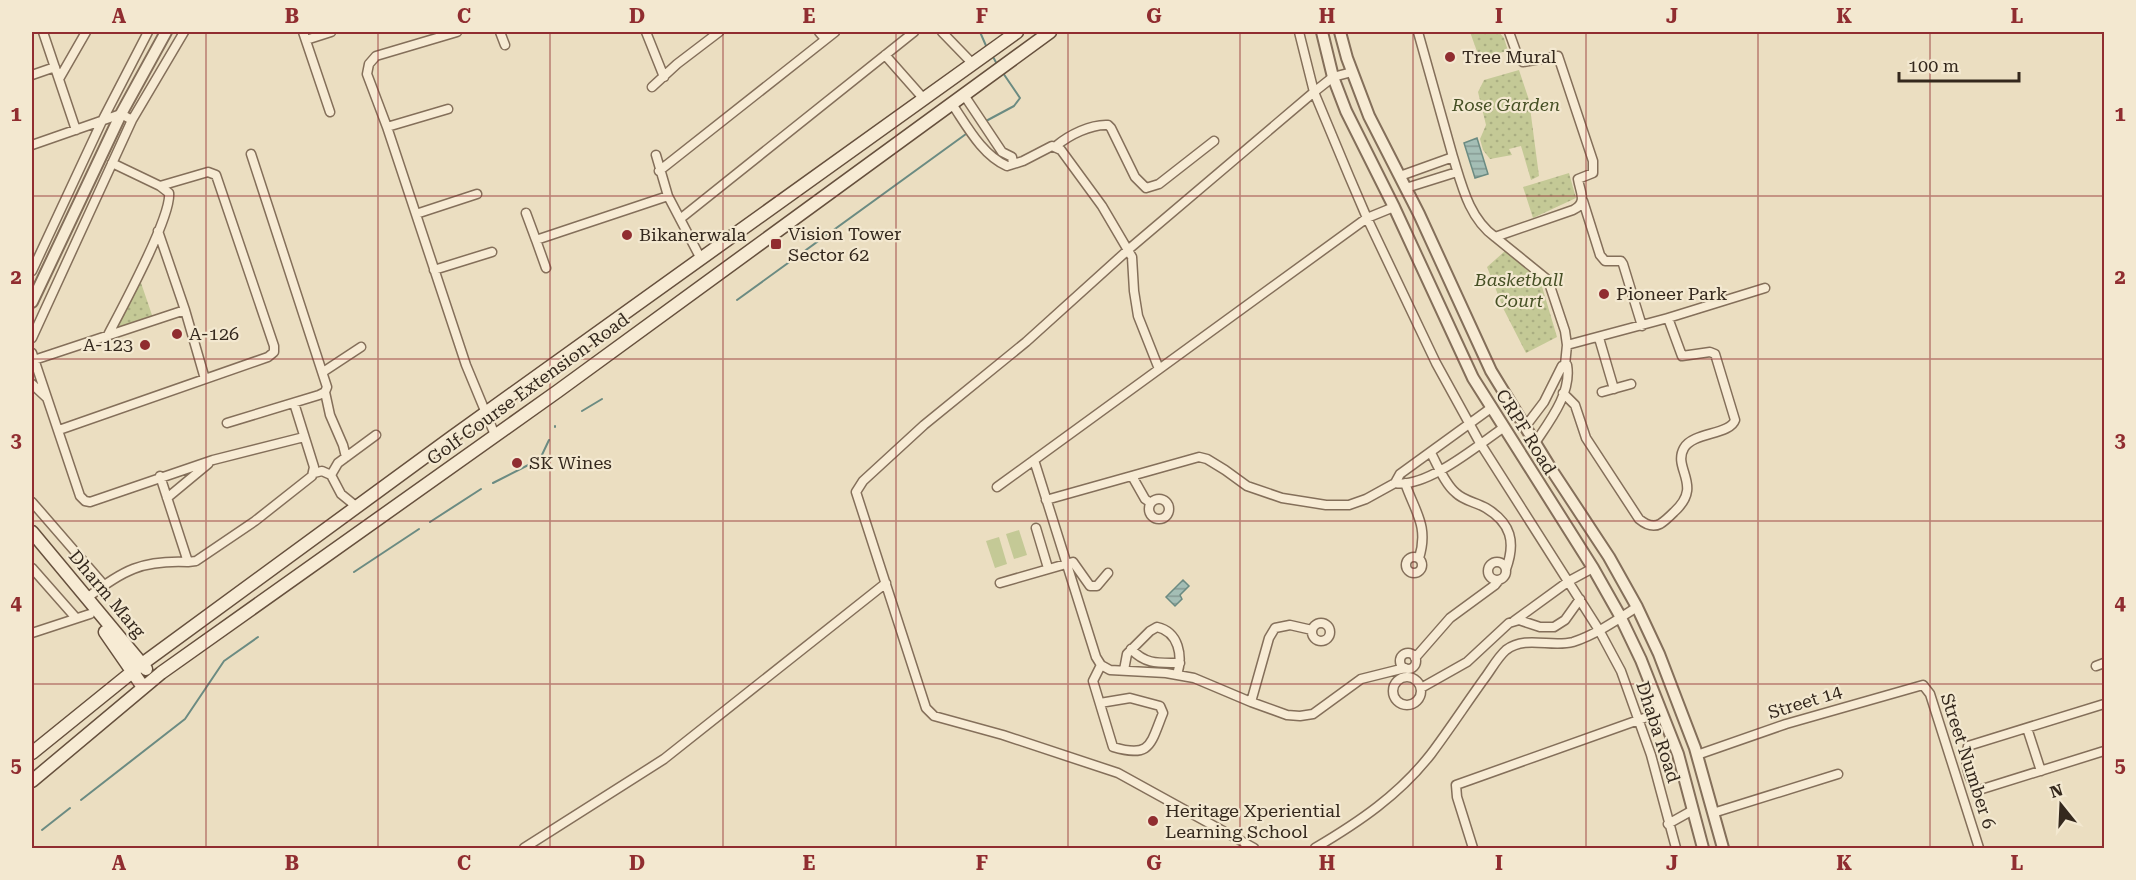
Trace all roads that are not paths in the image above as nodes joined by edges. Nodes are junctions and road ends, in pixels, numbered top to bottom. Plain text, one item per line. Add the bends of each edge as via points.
1 (43, 32) edge
2 (86, 32) edge
3 (148, 32) edge
4 (166, 32) edge
5 (184, 32) edge
6 (331, 32) edge
7 (457, 32) edge
8 (500, 32) edge
9 (646, 32) edge
10 (719, 32) edge
11 (819, 32) edge
12 (835, 32) edge
13 (915, 32) edge
14 (942, 32) edge
15 (1017, 32) edge
16 (1050, 32) edge
17 (1299, 32) edge
18 (1322, 32) edge
19 (1340, 32) edge
20 (1418, 32) edge
21 (1509, 32) edge
22 (304, 36) edge
23 (825, 39) junction
24 (505, 45) dead end
25 (885, 55) junction
26 (972, 63) junction
27 (55, 68) junction
28 (1352, 72) junction
29 (32, 75) edge
30 (1333, 76) junction
31 (664, 77) junction
32 (59, 79) junction
33 (652, 87) dead end
34 (1314, 92) junction
35 (964, 95) junction
36 (923, 98) junction
37 (952, 104) junction
38 (448, 109) dead end
39 (330, 112) dead end
40 (120, 114) junction
41 (132, 120) junction
42 (102, 121) junction
43 (387, 127) junction
44 (76, 130) junction
45 (1214, 141) dead end
46 (32, 146) edge
47 (1056, 146) junction
48 (251, 154) dead end
49 (656, 155) dead end
50 (1453, 157) junction
51 (112, 163) junction
52 (1014, 164) junction
53 (659, 171) junction
54 (1457, 172) junction
55 (1400, 176) junction
56 (160, 186) junction
57 (1406, 188) junction
58 (477, 194) dead end
59 (668, 196) junction
60 (1583, 201) junction
61 (1394, 207) junction
62 (526, 213) dead end
63 (416, 214) junction
64 (1367, 218) junction
65 (680, 219) junction
66 (158, 231) junction
67 (1495, 237) junction
68 (536, 240) junction
69 (1129, 249) junction
70 (492, 252) dead end
71 (701, 259) junction
72 (546, 268) dead end
73 (434, 270) junction
74 (32, 272) edge
75 (42, 280) junction
76 (1765, 288) dead end
77 (32, 302) edge
78 (185, 310) junction
79 (1668, 318) junction
80 (1642, 326) junction
81 (108, 335) junction
82 (32, 338) edge
83 (1599, 338) junction
84 (1567, 345) junction
85 (361, 347) dead end
86 (33, 357) edge
87 (1565, 365) junction
88 (1159, 369) junction
89 (323, 372) junction
90 (205, 379) junction
91 (32, 384) edge
92 (1631, 384) dead end
93 (1614, 389) junction
94 (325, 392) junction
95 (1602, 392) dead end
96 (1563, 393) junction
97 (48, 398) junction
98 (294, 403) junction
99 (1541, 406) junction
100 (1491, 408) junction
101 (486, 414) junction
102 (1554, 416) junction
103 (227, 423) dead end
104 (1469, 424) junction
105 (1525, 426) junction
106 (1503, 428) junction
107 (59, 430) junction
108 (376, 435) dead end
109 (495, 435) junction
110 (304, 437) junction
111 (1480, 443) junction
112 (1535, 443) junction
113 (1431, 453) junction
114 (346, 457) junction
115 (213, 459) junction
116 (1034, 460) junction
117 (1440, 470) junction
118 (314, 472) junction
119 (332, 475) junction
120 (1132, 476) junction
121 (160, 477) junction
122 (1395, 483) junction
123 (1405, 483) junction
124 (997, 487) dead end
125 (167, 498) junction
126 (1046, 500) junction
127 (32, 502) edge
128 (1151, 503) dead end
129 (357, 507) junction
130 (1035, 528) dead end
131 (32, 532) edge
132 (32, 545) edge
133 (1603, 548) junction
134 (1419, 558) dead end
135 (188, 562) junction
136 (1066, 563) junction
137 (1590, 563) junction
138 (32, 568) edge
139 (1048, 568) junction
140 (1506, 568) junction
141 (1108, 573) dead end
142 (1499, 580) junction
143 (1569, 581) junction
144 (1000, 583) dead end
145 (886, 584) junction
146 (104, 585) junction
147 (87, 598) junction
148 (1580, 599) junction
149 (1637, 607) junction
150 (90, 614) junction
151 (76, 618) junction
152 (1621, 618) junction
153 (1514, 621) junction
154 (1312, 630) dead end
155 (1599, 630) junction
156 (32, 633) edge
157 (1131, 649) junction
158 (1415, 658) junction
159 (1180, 663) junction
160 (1101, 665) junction
161 (138, 667) junction
162 (1405, 668) junction
163 (1124, 670) junction
164 (1177, 675) junction
165 (154, 679) junction
166 (1923, 685) joint
167 (143, 687) junction
168 (1421, 688) dead end
169 (1251, 702) junction
170 (1100, 703) junction
171 (2104, 704) edge
172 (1661, 712) junction
173 (1639, 721) junction
174 (2027, 728) junction
175 (33, 752) edge
176 (2104, 752) edge
177 (1697, 755) junction
178 (50, 764) junction
179 (2041, 771) junction
180 (1838, 774) dead end
181 (32, 781) edge
182 (1693, 810) junction
183 (1713, 813) junction
184 (1668, 824) junction
185 (524, 849) edge
186 (1254, 849) edge
187 (1315, 849) edge
188 (1473, 849) edge
189 (1676, 849) edge
190 (1703, 849) edge
191 (1723, 849) edge
192 (1979, 849) edge

1 - 27 street
2 - 32 street
3 - 42 street
4 - 40 street
5 - 41 street
6 - 22 street
7 - 43 street via 376,57 369,64 367,74
8 - 24 street
9 - 31 street
10 - 31 street
11 - 23 street
12 - 23 street
13 - 25 street
14 - 26 street
15 - 26 main road, Golf Course Extension Road
16 - 35 main road, Golf Course Extension Road
17 - 34 street, Dhaba Road
18 - 30 street, CRPF Road
19 - 28 street
20 - 50 street
21 - 60 street via 1523,62 1558,56 1593,160 1593,173 1578,179
22 - 39 street
23 - 53 street
25 - 36 street
25 - 65 street
26 - 36 main road, Golf Course Extension Road
27 - 29 street
27 - 32 street
28 - 30 street
28 - 55 street via 1369,116
30 - 34 street
30 - 61 street, CRPF Road
31 - 33 street
32 - 44 street
34 - 64 street, Dhaba Road
34 - 69 street
35 - 37 main road, Golf Course Extension Road
35 - 52 street
36 - 71 main road, Golf Course Extension Road
37 - 52 street via 987,152 1007,166
37 - 109 main road, Golf Course Extension Road
38 - 43 street
40 - 41 street
40 - 42 street
40 - 75 street
41 - 51 street
42 - 44 street
42 - 74 street
43 - 63 street
44 - 46 street
45 - 47 street via 1159,184 1146,188 1108,125 1072,135
47 - 52 street
47 - 69 street
48 - 89 street
49 - 53 street
50 - 54 street
50 - 55 street
51 - 56 street
51 - 82 street
53 - 59 street
54 - 57 street
54 - 67 street via 1469,206
55 - 57 street
56 - 66 street via 170,199
56 - 90 street via 208,172 216,175 274,346 268,357
57 - 105 street via 1485,361
58 - 63 street
59 - 65 street
59 - 68 street
60 - 67 street via 1573,210
60 - 80 street via 1600,255 1605,261 1623,264
61 - 64 street
61 - 100 street, CRPF Road via 1457,346
62 - 68 street
63 - 73 street
64 - 88 street
64 - 104 street, Dhaba Road
65 - 71 street
66 - 78 street
66 - 81 street
67 - 84 street via 1548,280
68 - 72 street
69 - 88 street via 1138,316
69 - 145 street via 857,487
70 - 73 street
71 - 101 main road, Golf Course Extension Road
73 - 101 street
74 - 75 street
75 - 77 street
76 - 79 street
78 - 81 street
78 - 90 street
79 - 80 street
79 - 96 street via 1682,356 1715,354 1735,420 1731,427 1685,445 1681,457 1687,495 1663,522 1650,526 1638,519 1586,438 1575,405
80 - 83 street
81 - 86 street
83 - 84 street
83 - 93 street
84 - 87 street
85 - 89 street
86 - 97 street
87 - 96 street via 1568,369
87 - 99 street
88 - 116 street
89 - 94 street
90 - 107 street
91 - 97 street
92 - 93 street
93 - 95 street
94 - 98 street
94 - 114 street
96 - 102 street
97 - 107 street
98 - 103 street
98 - 110 street
99 - 102 street
99 - 105 street
100 - 104 street
100 - 106 street, CRPF Road
101 - 109 street
101 - 129 main road, Golf Course Extension Road
102 - 112 street
104 - 111 street, Dhaba Road
104 - 113 street
105 - 112 street
106 - 111 street
106 - 137 street, CRPF Road
107 - 121 street via 85,501
108 - 114 street
109 - 165 main road, Golf Course Extension Road
110 - 115 street
110 - 118 street
111 - 117 street
111 - 143 street, Dhaba Road
112 - 133 street
113 - 117 street
113 - 122 street via 1400,474
114 - 119 street
115 - 121 street
115 - 125 street
116 - 124 street
116 - 126 street
117 - 123 street
117 - 140 street via 1455,493 1502,521 1512,546
118 - 119 street
118 - 135 street via 222,545
119 - 129 street via 340,494
120 - 122 street via 1199,457 1226,470 1246,486 1302,502 1338,506 1366,499
120 - 126 street
120 - 128 street
121 - 125 street
122 - 123 street
123 - 134 street via 1423,529
125 - 135 street
126 - 136 street
127 - 146 street
129 - 161 main road, Golf Course Extension Road
130 - 139 street
131 - 147 main road, Dharm Marg
132 - 150 main road, Dharm Marg
133 - 137 street
133 - 149 street
135 - 146 street via 145,564
136 - 139 street
136 - 141 street via 1076,564 1090,586 1097,585
136 - 160 street
137 - 143 street
137 - 152 street, CRPF Road
138 - 151 street
139 - 144 street
140 - 142 street
140 - 142 street via 1497,562 1488,566 1488,576
142 - 158 street via 1450,618
143 - 148 street, Dhaba Road
143 - 153 street
145 - 185 street via 664,759
145 - 186 street via 926,708 934,716 1118,773
146 - 147 street
147 - 161 main road, Dharm Marg
148 - 153 street via 1565,620 1554,627
148 - 155 street, Dhaba Road
149 - 152 street
149 - 177 street
150 - 151 street
150 - 161 main road, Dharm Marg
151 - 156 street
152 - 155 street
152 - 172 street, CRPF Road
153 - 168 street via 1467,662
154 - 169 street via 1290,625 1275,628
155 - 173 street, Dhaba Road via 1621,670
155 - 187 street via 1561,645 1522,644 1505,651 1431,754 1397,793 1357,824
157 - 159 street via 1143,660
157 - 159 street via 1150,631 1157,627 1165,629 1173,634
157 - 163 street
158 - 162 street via 1413,668
158 - 162 street via 1410,653 1402,656 1400,663
159 - 164 street
160 - 163 street
160 - 170 street via 1093,681
161 - 165 main road, Dharm Marg
161 - 167 main road, Dharm Marg
161 - 175 main road, Golf Course Extension Road
162 - 169 street via 1361,679 1307,716 1287,715
163 - 164 street
164 - 169 street via 1194,678
165 - 167 main road, Golf Course Extension Road
166 - 177 street, Street 14 via 1786,724
166 - 192 street, Street Number 6 via 1930,694
167 - 178 main road, Golf Course Extension Road
170 - 170 street via 1113,747 1131,752 1150,744 1162,713 1160,706 1130,698
171 - 174 street
172 - 173 street
172 - 182 street, CRPF Road via 1678,754
173 - 184 street, Dhaba Road
173 - 188 street via 1456,785
174 - 179 street
174 - 179 street via 1968,746 1967,767 1979,790
175 - 178 main road
176 - 179 street
177 - 183 street
178 - 181 main road, Golf Course Extension Road
180 - 183 street
182 - 184 street
182 - 190 street, CRPF Road
183 - 191 street
184 - 189 street, Dhaba Road

